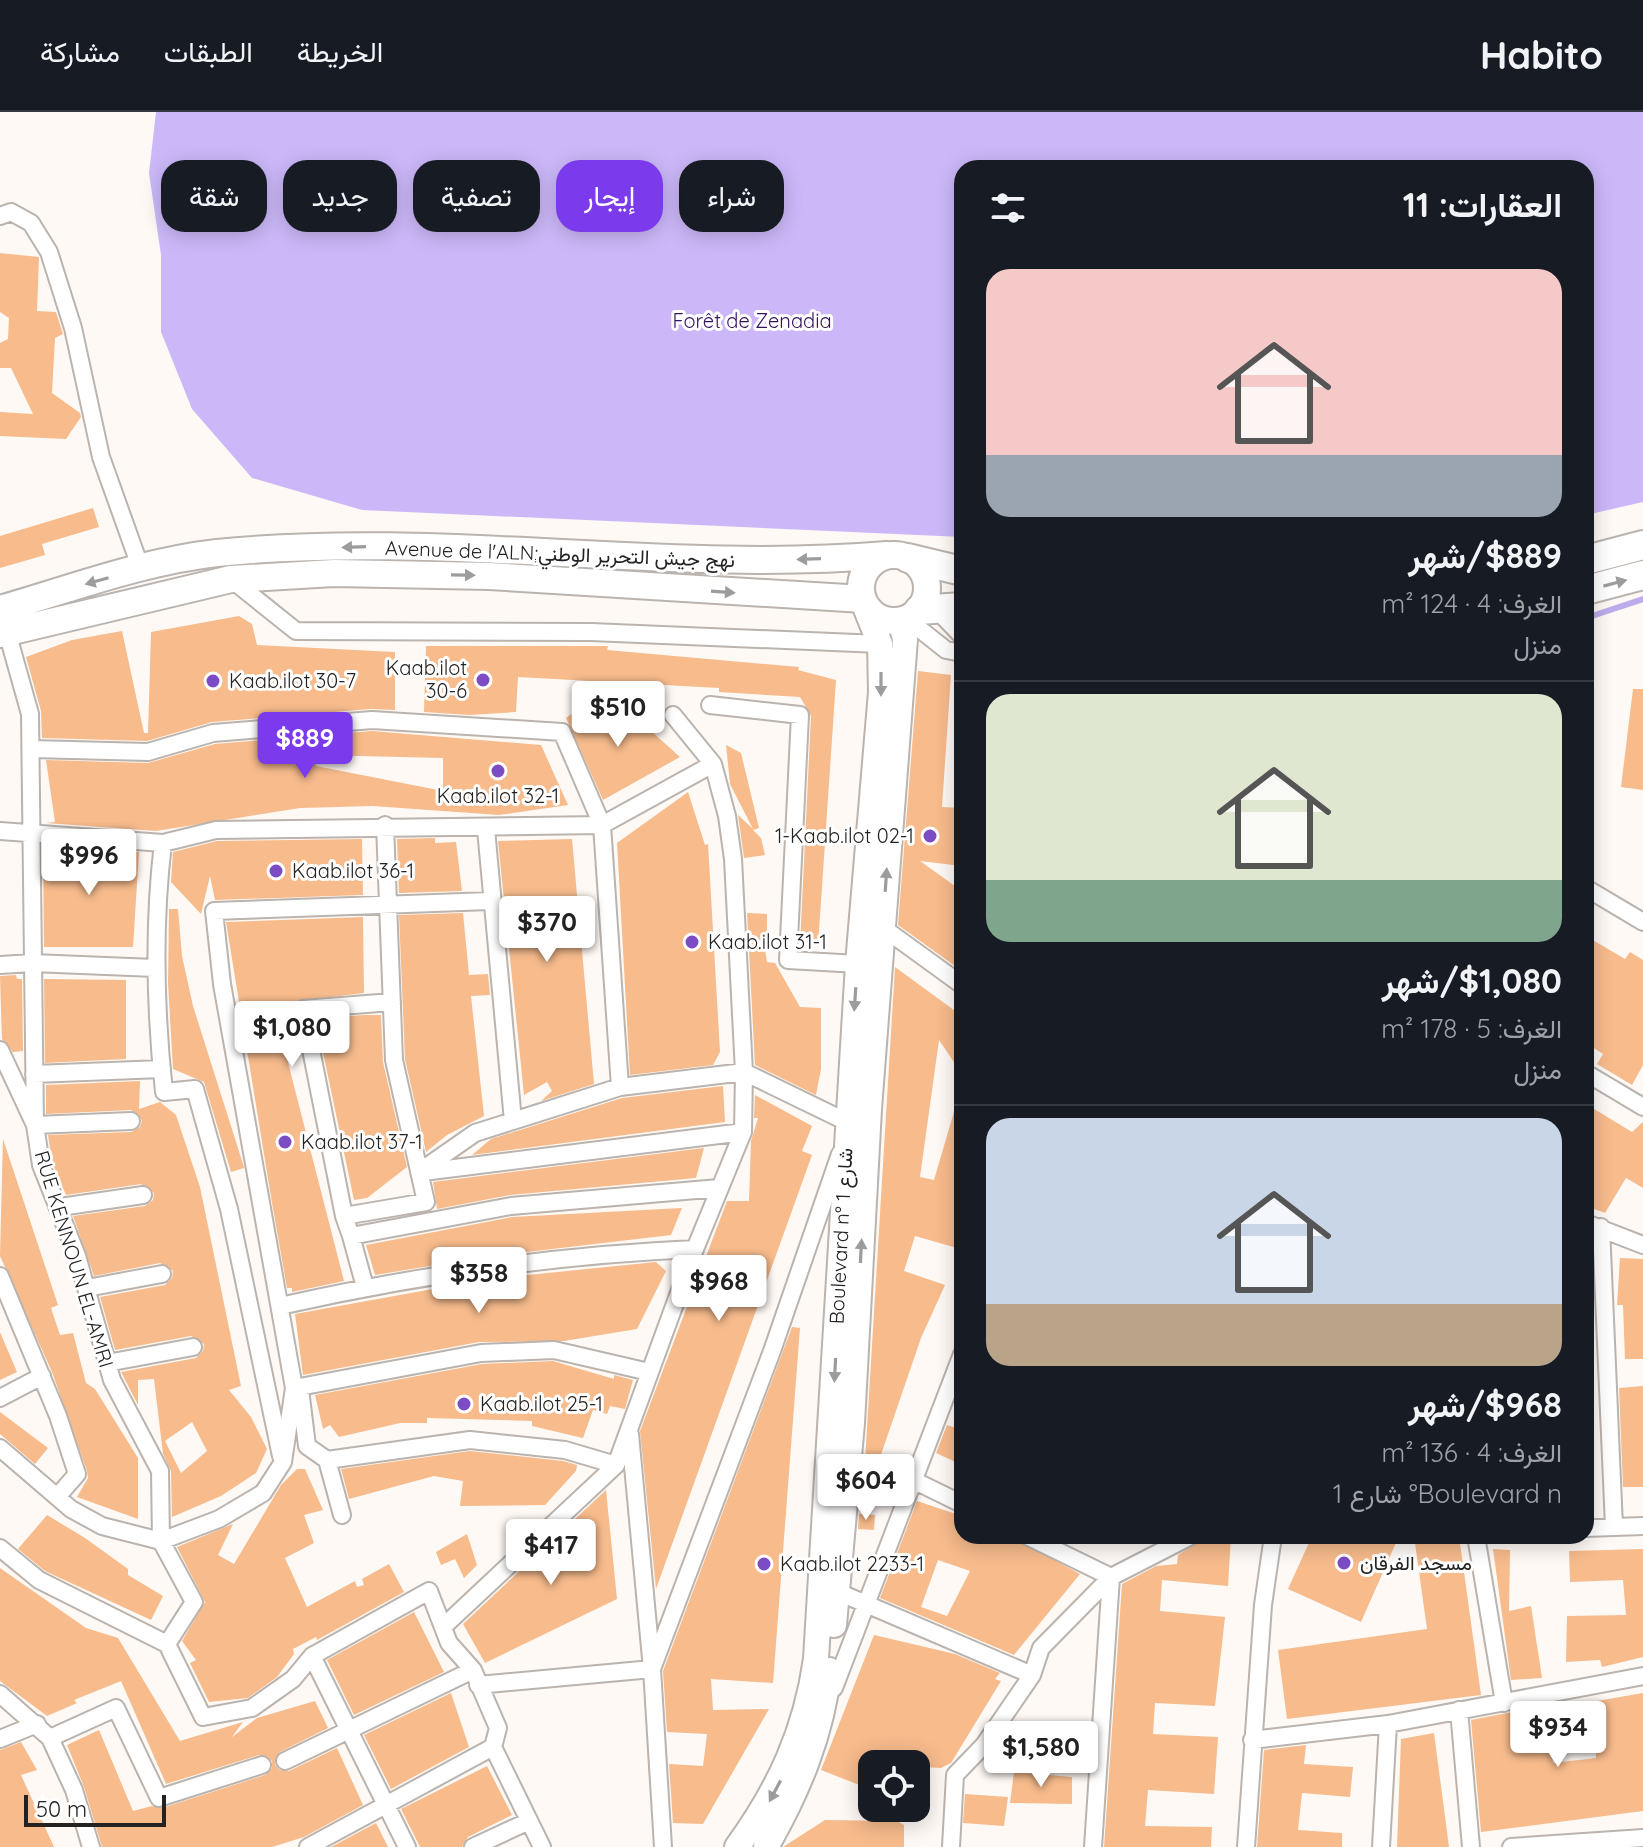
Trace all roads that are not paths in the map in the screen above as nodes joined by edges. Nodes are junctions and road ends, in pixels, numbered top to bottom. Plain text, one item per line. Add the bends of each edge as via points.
1 (0, 216) edge
2 (1643, 545) edge
3 (898, 556) junction
4 (1594, 558) edge
5 (141, 569) junction
6 (954, 569) edge
7 (1643, 575) edge
8 (231, 579) junction
9 (1594, 588) edge
10 (865, 604) junction
11 (925, 611) edge
12 (2, 625) edge
13 (954, 631) edge
14 (880, 644) junction
15 (954, 652) edge
16 (710, 705) dead end
17 (673, 715) dead end
18 (32, 749) junction
19 (713, 764) junction
20 (385, 825) junction
21 (602, 825) junction
22 (486, 829) junction
23 (0, 831) edge
24 (31, 834) junction
25 (163, 843) junction
26 (1594, 893) edge
27 (490, 901) junction
28 (388, 905) junction
29 (1643, 922) edge
30 (882, 927) junction
31 (32, 963) junction
32 (858, 964) junction
33 (0, 965) edge
34 (155, 968) junction
35 (954, 979) edge
36 (392, 1002) junction
37 (0, 1050) edge
38 (162, 1069) junction
39 (744, 1072) junction
40 (34, 1074) junction
41 (1594, 1078) edge
42 (620, 1087) junction
43 (1643, 1107) edge
44 (131, 1121) dead end
45 (513, 1121) junction
46 (35, 1125) junction
47 (847, 1130) junction
48 (743, 1132) junction
49 (419, 1172) junction
50 (719, 1188) junction
51 (143, 1195) dead end
52 (60, 1207) junction
53 (344, 1216) junction
54 (1594, 1225) edge
55 (351, 1236) junction
56 (1643, 1245) edge
57 (695, 1249) junction
58 (162, 1274) dead end
59 (0, 1276) edge
60 (365, 1287) junction
61 (87, 1288) junction
62 (280, 1306) junction
63 (193, 1347) dead end
64 (107, 1363) junction
65 (649, 1372) junction
66 (954, 1375) edge
67 (42, 1376) junction
68 (297, 1388) junction
69 (0, 1398) edge
70 (630, 1427) junction
71 (0, 1448) edge
72 (327, 1460) junction
73 (283, 1462) junction
74 (616, 1465) junction
75 (913, 1480) junction
76 (57, 1497) junction
77 (954, 1500) edge
78 (342, 1515) dead end
79 (1643, 1526) edge
80 (1614, 1527) junction
81 (1594, 1528) edge
82 (161, 1541) junction
83 (1043, 1544) edge
84 (1175, 1544) edge
85 (1272, 1544) edge
86 (1477, 1544) edge
87 (0, 1548) edge
88 (1111, 1577) junction
89 (838, 1592) junction
90 (867, 1606) junction
91 (443, 1627) junction
92 (167, 1644) junction
93 (312, 1656) junction
94 (652, 1669) junction
95 (1032, 1675) junction
96 (1643, 1676) edge
97 (476, 1677) junction
98 (0, 1694) edge
99 (1504, 1703) junction
100 (825, 1710) junction
101 (1459, 1710) junction
102 (37, 1724) junction
103 (1388, 1724) junction
104 (349, 1729) junction
105 (50, 1738) junction
106 (0, 1739) edge
107 (1252, 1740) junction
108 (493, 1747) junction
109 (285, 1761) dead end
110 (262, 1765) dead end
111 (385, 1803) junction
112 (527, 1822) junction
113 (1643, 1838) edge
114 (1603, 1844) edge
115 (91, 1847) edge
116 (308, 1847) edge
117 (407, 1847) edge
118 (473, 1847) edge
119 (542, 1847) edge
120 (663, 1847) edge
121 (737, 1847) edge
122 (766, 1847) edge
123 (951, 1847) edge
124 (1093, 1847) edge
125 (1246, 1847) edge
126 (1381, 1847) edge
127 (1471, 1847) edge
128 (1511, 1847) edge

1 - 5 street via 11,212 31,223 49,252 73,328 101,457
2 - 4 highway
3 -> 5 main road, Avenue de l'ALN;نهج جيش التحرير الوطني via 723,562 492,547 364,546 214,553
3 - 6 highway
3 - 10 main road via 868,567 863,577
3 - 11 main road via 923,572
5 -> 12 main road, Avenue de l'ALN;نهج جيش التحرير الوطني
9 -> 7 highway
8 -> 10 main road via 334,573 489,576
8 - 12 main road
8 - 14 street via 296,631 591,632
10 - 11 main road via 886,620
10 - 14 main road, Boulevard n° شارع 1
11 - 13 street
11 - 15 street via 946,650
30 -> 11 main road, Boulevard n° شارع 1 via 905,639
12 - 18 street, RUE KENNOUN EL-AMRI via 30,714
14 -> 32 main road, Boulevard n° شارع 1 via 881,692
16 - 32 street via 800,715 788,960
17 - 19 street
18 - 21 street via 148,752 213,733 372,720 562,732
18 - 24 street, RUE KENNOUN EL-AMRI
19 - 21 street
19 - 39 street via 733,859
20 - 22 street
20 - 25 street via 216,830
20 - 28 street
21 - 22 street
21 - 42 street
22 - 27 street
23 - 24 street
24 - 25 street
24 - 31 street, RUE KENNOUN EL-AMRI
25 - 34 street
26 - 29 street
27 - 28 street
27 - 45 street
28 - 36 street
28 - 62 street via 214,911 222,984
30 - 35 street
89 -> 30 main road, Boulevard n° شارع 1
31 - 33 street
31 - 34 street
31 - 40 street, RUE KENNOUN EL-AMRI
32 -> 47 main road, Boulevard n° شارع 1
34 - 38 street
36 - 49 street via 394,1060
36 - 53 street via 303,1009
37 - 46 street
38 - 40 street
38 - 73 street via 164,1092 195,1089 229,1209
39 - 42 street
39 - 47 street
39 - 48 street
40 - 46 street, RUE KENNOUN EL-AMRI
41 - 43 street
42 - 45 street
44 - 46 street
45 - 49 street via 475,1133
46 - 52 street, RUE KENNOUN EL-AMRI via 41,1165
47 - 94 street via 772,1351
47 -> 121 main road, Boulevard n° شارع 1 via 813,1680 805,1718 781,1778
48 - 49 street
48 - 50 street
49 - 53 street via 426,1202
50 - 55 street via 511,1206
50 - 57 street
51 - 52 street
52 - 61 street, RUE KENNOUN EL-AMRI
53 - 55 street
54 - 56 street
54 - 80 street
55 - 60 street
57 - 60 street via 550,1258
57 - 65 street
58 - 61 street
59 - 67 street
60 - 62 street
61 - 64 street, RUE KENNOUN EL-AMRI
62 - 68 street
63 - 64 street
64 - 82 street, RUE KENNOUN EL-AMRI via 160,1471
65 - 68 street via 554,1350 481,1353
65 - 70 street
66 - 75 street
67 - 69 street
67 - 76 street via 77,1474
68 - 72 street via 307,1446
68 - 73 street
70 - 74 street
70 - 94 street
71 - 76 street
72 - 74 street via 470,1440 565,1450
72 - 78 street
73 - 82 street via 263,1493 219,1519
74 - 91 street
75 - 77 street
75 - 90 street
76 - 82 street via 102,1526
79 - 80 street
80 - 81 street
82 - 92 street via 194,1602
83 - 88 street
84 - 88 street
85 - 107 street
86 - 99 street
87 - 92 street via 39,1580
88 - 95 street via 1041,1648
88 - 124 street
89 - 90 street
89 - 100 main road, Boulevard n° شارع 1
90 - 95 street
90 - 100 street
91 - 93 street via 429,1591
91 - 97 street
92 - 93 street via 203,1717 252,1708 293,1679
93 - 104 street
94 - 97 street
94 - 120 street
95 - 123 street via 984,1745 955,1775
96 - 99 street
97 - 104 street
97 - 108 street via 498,1728
98 - 102 street
99 - 101 street
100 - 122 main road, Boulevard n° شارع 1 via 797,1788
101 - 103 street
101 - 127 street
102 - 105 street
102 - 106 street
103 - 107 street
103 - 126 street
104 - 109 street
104 - 111 street
105 - 110 street via 116,1708 159,1798
105 - 115 street via 74,1790
107 - 125 street
108 - 111 street
108 - 112 street
111 - 116 street
111 - 117 street
112 - 118 street
112 - 119 street
113 - 114 street
114 - 128 street

